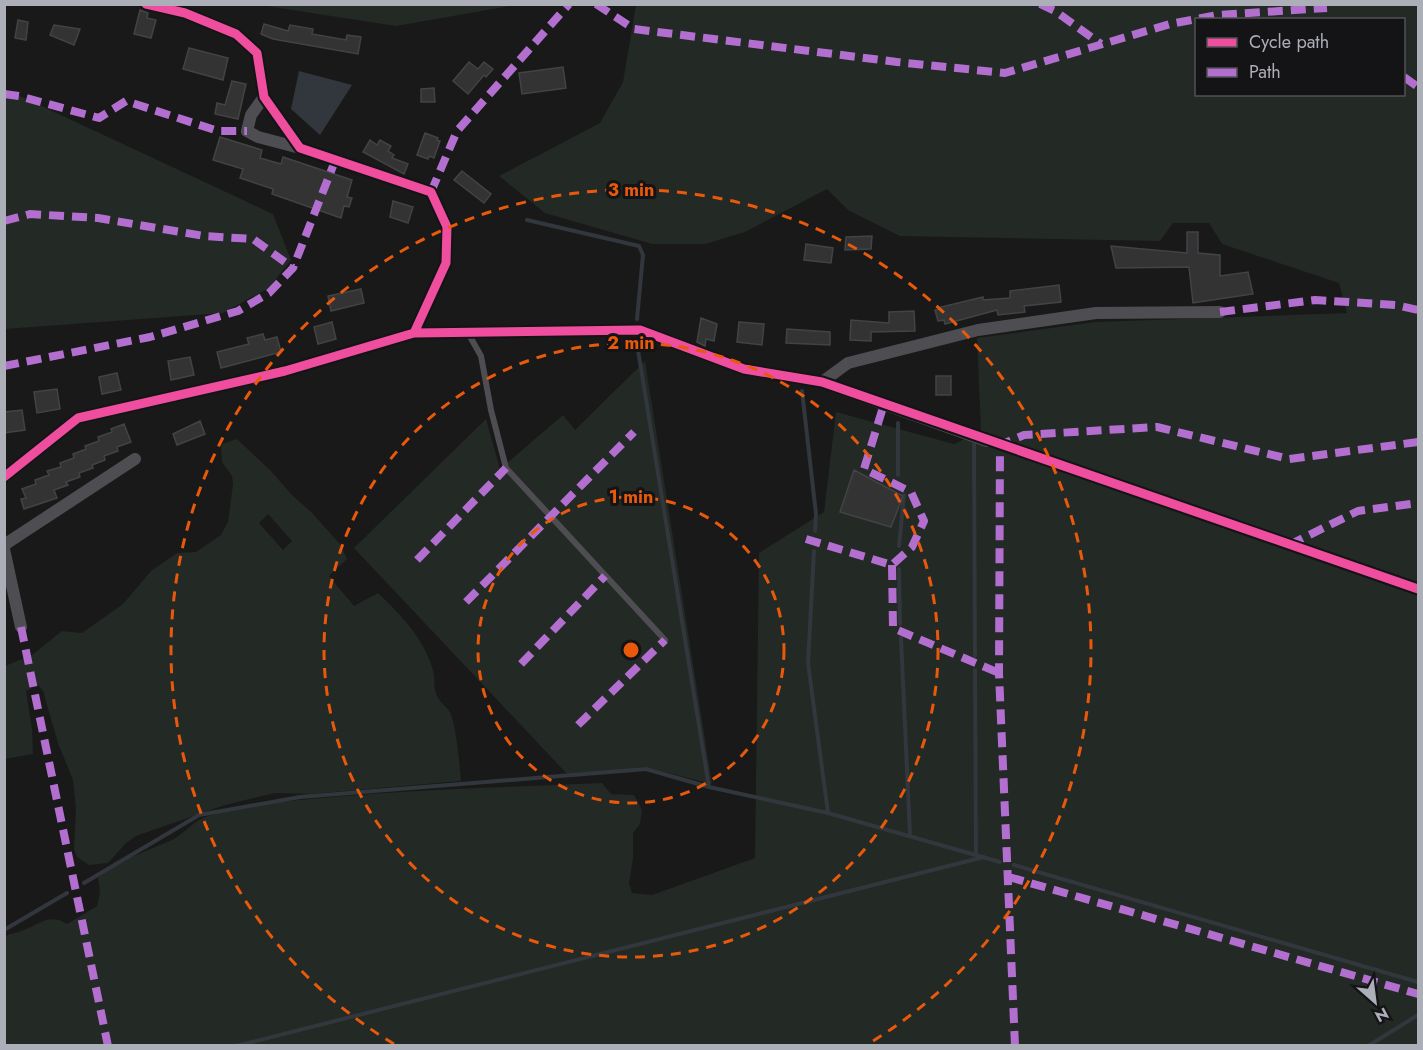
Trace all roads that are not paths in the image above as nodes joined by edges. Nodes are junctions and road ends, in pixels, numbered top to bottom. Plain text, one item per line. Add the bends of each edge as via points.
1 (146, 4) edge
2 (264, 98) junction
3 (300, 148) junction
4 (1220, 312) dead end
5 (468, 332) junction
6 (414, 333) junction
7 (822, 382) junction
8 (987, 441) dead end
9 (135, 459) dead end
10 (4, 477) edge
11 (4, 547) edge
12 (21, 627) dead end
13 (665, 640) dead end

1 - 2 street via 185,13 236,34 257,53
2 - 3 street
2 - 3 street via 251,115 247,131
3 - 6 street via 431,192 447,227 446,263
4 - 7 street via 1096,313 978,330 848,363
5 - 6 street
5 - 7 street via 640,330 744,369
5 - 13 lane via 481,356 506,468
6 - 10 street via 285,371 78,417
7 - 8 street
9 - 11 street
11 - 12 street

